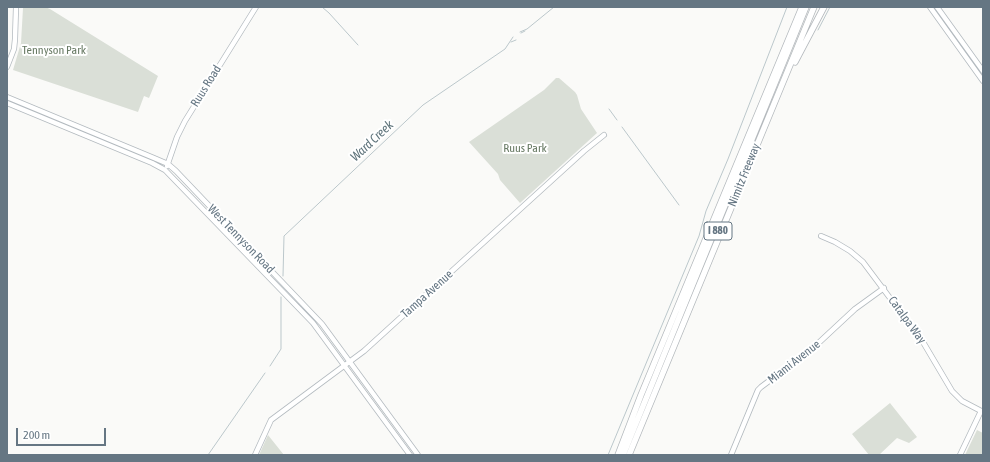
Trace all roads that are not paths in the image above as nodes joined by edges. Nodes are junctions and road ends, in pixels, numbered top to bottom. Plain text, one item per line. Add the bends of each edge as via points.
1 (16, 7) edge
2 (256, 7) edge
3 (800, 7) edge
4 (806, 7) edge
5 (810, 7) edge
6 (814, 7) edge
7 (824, 7) edge
8 (930, 7) edge
9 (937, 7) edge
10 (7, 67) edge
11 (983, 71) edge
12 (983, 81) edge
13 (777, 96) junction
14 (7, 97) edge
15 (7, 103) edge
16 (604, 135) dead end
17 (168, 164) junction
18 (165, 170) junction
19 (821, 236) dead end
20 (884, 288) junction
21 (350, 362) junction
22 (345, 366) junction
23 (649, 389) junction
24 (641, 396) junction
25 (982, 412) edge
26 (255, 455) edge
27 (410, 455) edge
28 (418, 455) edge
29 (617, 455) edge
30 (622, 455) edge
31 (626, 455) edge
32 (629, 455) edge
33 (731, 455) edge
34 (960, 455) edge

1 - 10 main road via 16,40
2 - 17 main road, Ruus Road via 185,121
3 - 24 highway, Nimitz Freeway / I 880
4 - 23 highway, I 880
5 - 31 highway, I 880
6 - 13 highway, Nimitz Freeway / I 880
7 - 13 highway
8 - 12 main road
9 - 11 main road
13 - 32 highway, Nimitz Freeway / I 880
14 - 17 main road, West Tennyson Road
15 - 18 main road, West Tennyson Road
16 - 21 main road, Tampa Avenue
17 - 18 main road, Ruus Road
17 - 21 main road, West Tennyson Road via 309,309
18 - 22 main road, West Tennyson Road via 302,311
19 - 20 main road, Catalpa Way via 850,251 863,262
20 - 25 main road, Catalpa Way via 923,342 952,391 962,401
20 - 33 main road, Miami Avenue via 854,309 812,350 758,390
21 - 22 main road, Tampa Avenue
21 - 28 main road, West Tennyson Road
22 - 26 main road, Tampa Avenue via 271,420
22 - 27 main road, West Tennyson Road
23 - 24 highway
23 - 30 highway, I 880
24 - 29 highway, Nimitz Freeway / I 880
25 - 34 main road

